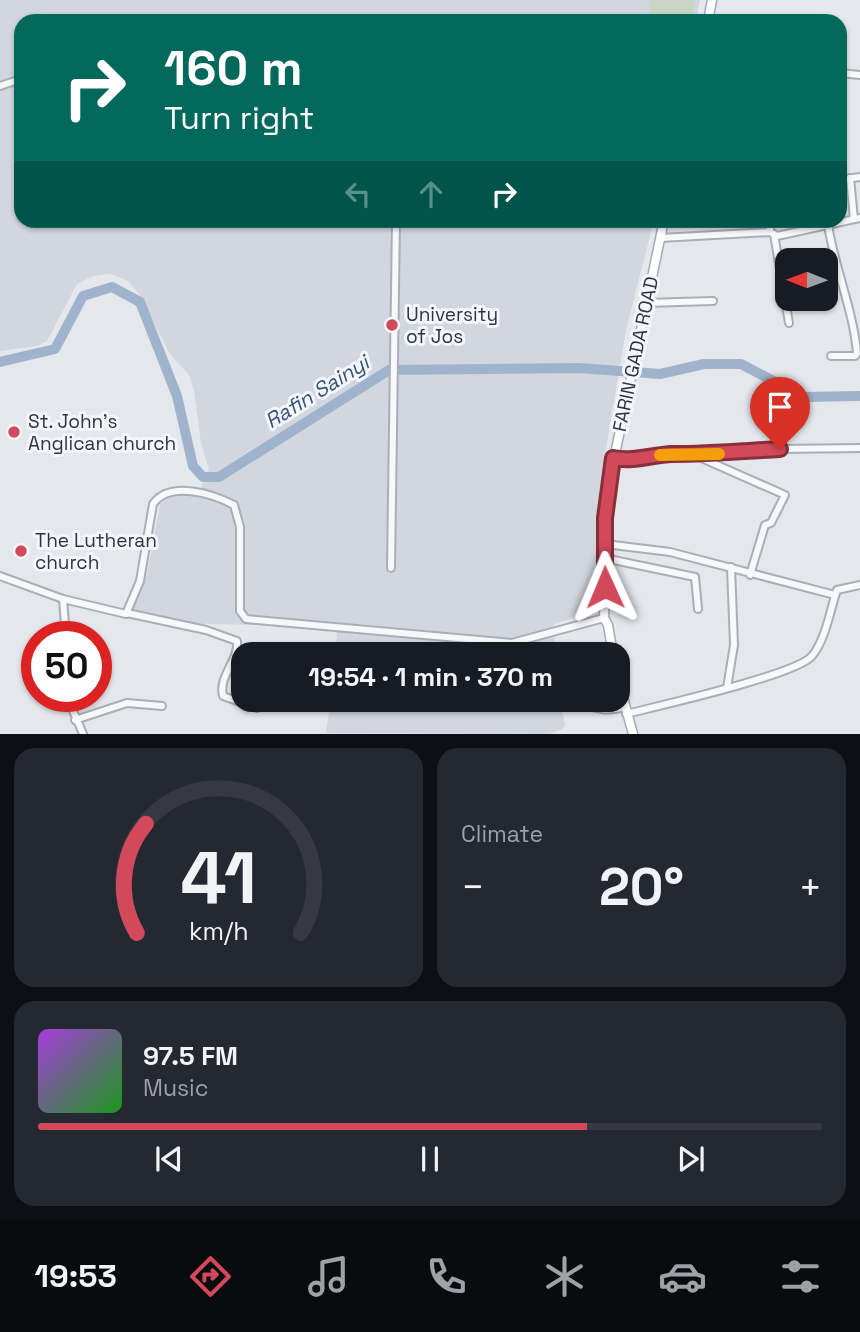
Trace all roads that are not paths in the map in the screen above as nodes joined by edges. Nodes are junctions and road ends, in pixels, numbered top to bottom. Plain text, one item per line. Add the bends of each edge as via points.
1 (860, 177) edge
2 (850, 178) junction
3 (847, 179) edge
4 (857, 218) edge
5 (397, 228) edge
6 (662, 228) edge
7 (771, 228) edge
8 (814, 228) edge
9 (828, 228) edge
10 (772, 232) junction
11 (660, 238) junction
12 (713, 301) dead end
13 (645, 303) junction
14 (789, 323) dead end
15 (831, 356) dead end
16 (860, 449) edge
17 (697, 456) junction
18 (613, 458) junction
19 (605, 544) junction
20 (604, 558) junction
21 (391, 568) dead end
22 (731, 568) junction
23 (750, 575) junction
24 (0, 576) edge
25 (860, 585) edge
26 (835, 595) junction
27 (63, 599) junction
28 (698, 609) dead end
29 (127, 613) junction
30 (604, 618) junction
31 (65, 621) edge
32 (237, 642) edge
33 (611, 642) edge
34 (231, 664) edge
35 (727, 688) junction
36 (231, 699) edge
37 (162, 706) dead end
38 (630, 709) edge
39 (74, 712) edge
40 (626, 712) edge
41 (75, 720) junction
42 (83, 733) edge
43 (633, 733) edge

1 - 2 street
2 - 3 street
2 - 4 street
5 - 21 street
6 - 11 main road, FARIN GADA ROAD
7 - 10 street
8 - 10 street via 777,236
9 - 15 street via 835,267 852,314 857,353
10 - 11 street
10 - 14 street
11 - 13 main road, FARIN GADA ROAD
12 - 13 street
13 - 18 main road, FARIN GADA ROAD
16 - 17 street
17 - 18 street
17 - 23 street via 785,495 771,523 765,525
18 - 19 main road, FARIN GADA ROAD
19 - 20 main road, FARIN GADA ROAD
19 - 22 street via 670,552
20 - 28 street via 695,577
20 - 30 main road, FARIN GADA ROAD
22 - 23 street
22 - 35 street via 734,645
23 - 26 street
24 - 27 street
25 - 26 street via 837,590
26 - 35 street via 809,659
27 - 29 street
27 - 31 street
29 - 30 street via 140,581 153,504 168,493 190,491 234,505 240,527 240,611 246,619 512,643
29 - 32 street via 206,630
30 - 33 main road, FARIN GADA ROAD
34 - 36 street via 222,684 223,696
35 - 38 street
37 - 41 street via 127,703
39 - 41 street
40 - 43 main road
41 - 42 street

